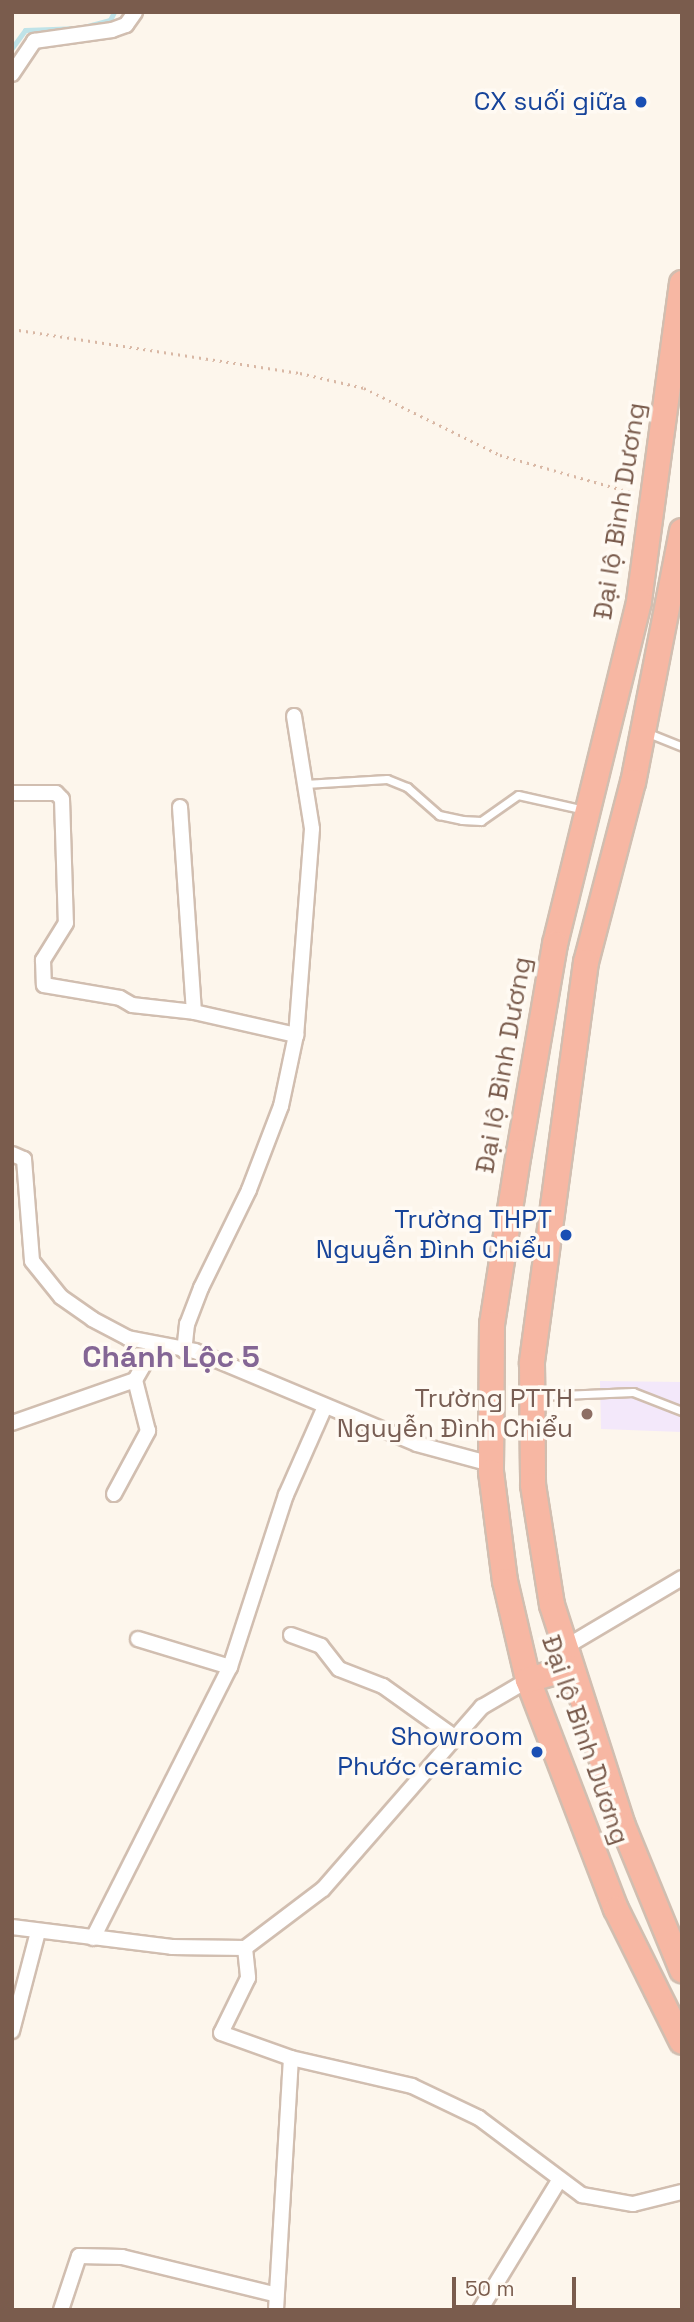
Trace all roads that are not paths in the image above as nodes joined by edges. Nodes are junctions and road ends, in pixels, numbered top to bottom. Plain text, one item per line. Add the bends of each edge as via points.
1 (135, 12) edge
2 (12, 74) edge
3 (682, 283) edge
4 (682, 531) edge
5 (294, 716) dead end
6 (644, 731) junction
7 (682, 747) edge
8 (305, 784) junction
9 (12, 793) edge
10 (180, 807) dead end
11 (590, 811) junction
12 (194, 1012) junction
13 (296, 1035) junction
14 (12, 1154) edge
15 (155, 1346) junction
16 (184, 1351) junction
17 (135, 1380) junction
18 (533, 1397) junction
19 (324, 1409) junction
20 (682, 1411) edge
21 (12, 1423) edge
22 (491, 1464) junction
23 (114, 1494) dead end
24 (682, 1578) edge
25 (291, 1635) dead end
26 (138, 1639) dead end
27 (567, 1658) junction
28 (230, 1667) junction
29 (528, 1680) junction
30 (453, 1737) junction
31 (12, 1927) edge
32 (38, 1932) junction
33 (93, 1938) junction
34 (245, 1948) junction
35 (682, 1970) edge
36 (12, 2031) edge
37 (682, 2042) edge
38 (291, 2058) junction
39 (560, 2179) junction
40 (682, 2192) edge
41 (274, 2294) junction
42 (61, 2310) edge
43 (276, 2310) edge
44 (480, 2310) edge

1 - 2 street via 125,25 112,30 34,41
3 - 11 highway, Đại lộ Bình Dương via 639,602
4 - 6 highway, Đại lộ Bình Dương
5 - 8 street
6 - 7 lane
6 - 18 highway, Đại lộ Bình Dương via 586,962 542,1264
8 - 11 lane via 387,779 439,815 462,820 481,821 518,795
8 - 13 street via 312,828
9 - 12 street via 56,793 62,799 66,923 43,960 44,985 120,998 132,1006
10 - 12 street
11 - 22 highway, Đại lộ Bình Dương via 555,944 494,1311
12 - 13 street
13 - 16 street via 281,1106 249,1190 201,1287
14 - 15 street via 24,1159 32,1261 44,1280 93,1319
15 - 16 street
15 - 17 street
16 - 19 street
17 - 21 street
17 - 23 street via 148,1431
18 - 20 lane via 633,1392 660,1398
18 - 27 highway, Đại lộ Bình Dương via 533,1485
19 - 22 street via 429,1448
19 - 28 street via 286,1495
22 - 29 highway, Đại lộ Bình Dương via 505,1581
24 - 27 street
25 - 30 street via 321,1646 336,1667 383,1686
26 - 28 street
27 - 29 highway
27 - 35 highway, Đại lộ Bình Dương via 623,1826
28 - 33 street
29 - 30 street via 489,1702
29 - 37 highway, Đại lộ Bình Dương via 616,1909
30 - 34 street via 323,1889
31 - 32 street
32 - 33 street
32 - 36 street
33 - 34 street
34 - 38 street via 248,1978 220,2033
38 - 39 street via 412,2086 479,2118
38 - 41 street
39 - 40 street via 582,2195 633,2204
39 - 44 street
41 - 42 street via 122,2257 79,2256
41 - 43 street

